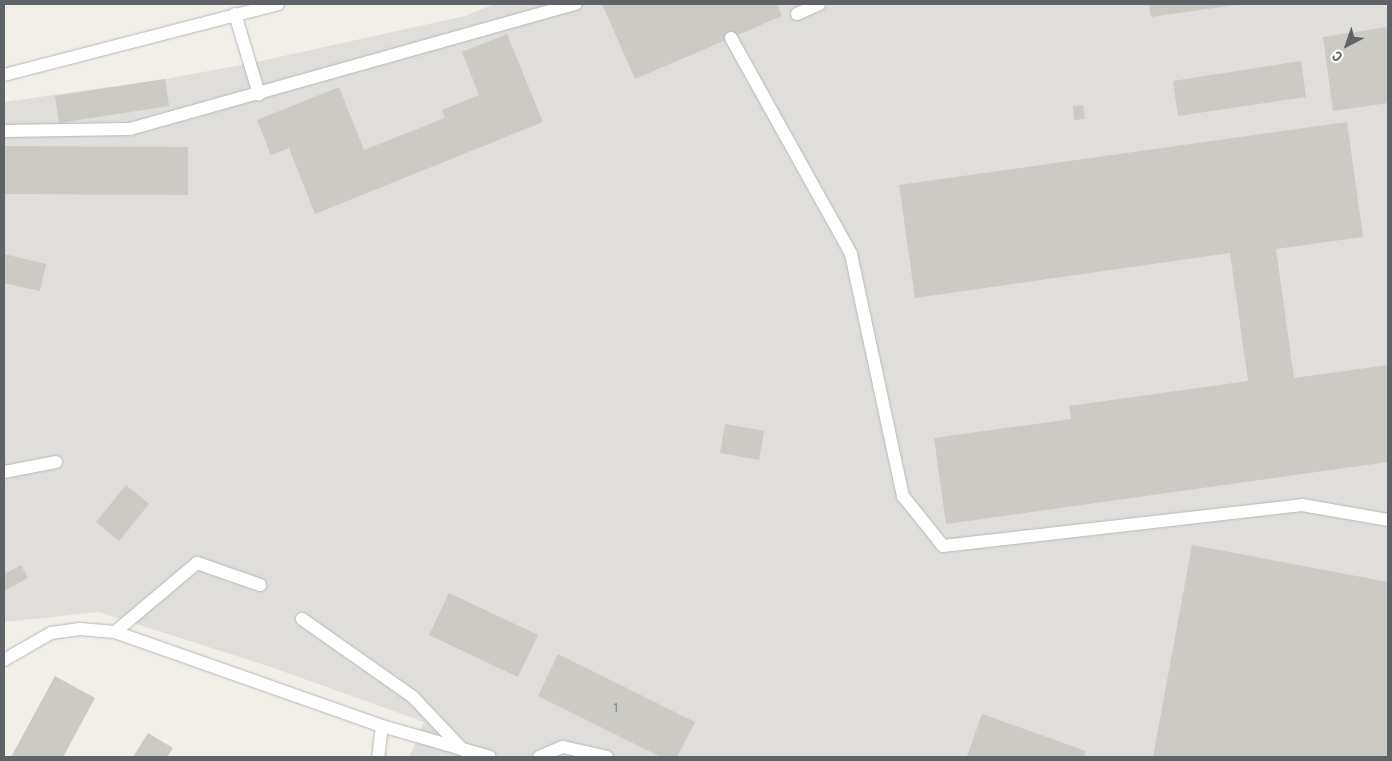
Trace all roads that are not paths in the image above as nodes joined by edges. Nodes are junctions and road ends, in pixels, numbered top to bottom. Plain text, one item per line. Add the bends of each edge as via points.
1 (278, 4) edge
2 (576, 4) edge
3 (820, 4) edge
4 (235, 14) junction
5 (797, 14) dead end
6 (731, 38) dead end
7 (4, 75) edge
8 (259, 94) junction
9 (4, 131) edge
10 (56, 462) dead end
11 (4, 472) edge
12 (1388, 520) edge
13 (260, 585) dead end
14 (302, 619) dead end
15 (116, 632) junction
16 (4, 660) edge
17 (382, 726) junction
18 (463, 750) junction
19 (378, 757) edge
20 (490, 757) edge
21 (539, 757) edge
22 (607, 757) edge

1 - 4 lane
2 - 8 lane
3 - 5 lane
4 - 7 lane
4 - 8 lane
6 - 12 lane via 851,254 903,496 943,546 1302,505
8 - 9 lane via 130,129
10 - 11 lane
13 - 15 lane via 197,562
14 - 18 lane via 413,697
15 - 16 lane via 80,629 51,633
15 - 17 lane
17 - 18 lane
17 - 19 lane
18 - 20 lane
21 - 22 lane via 563,747

